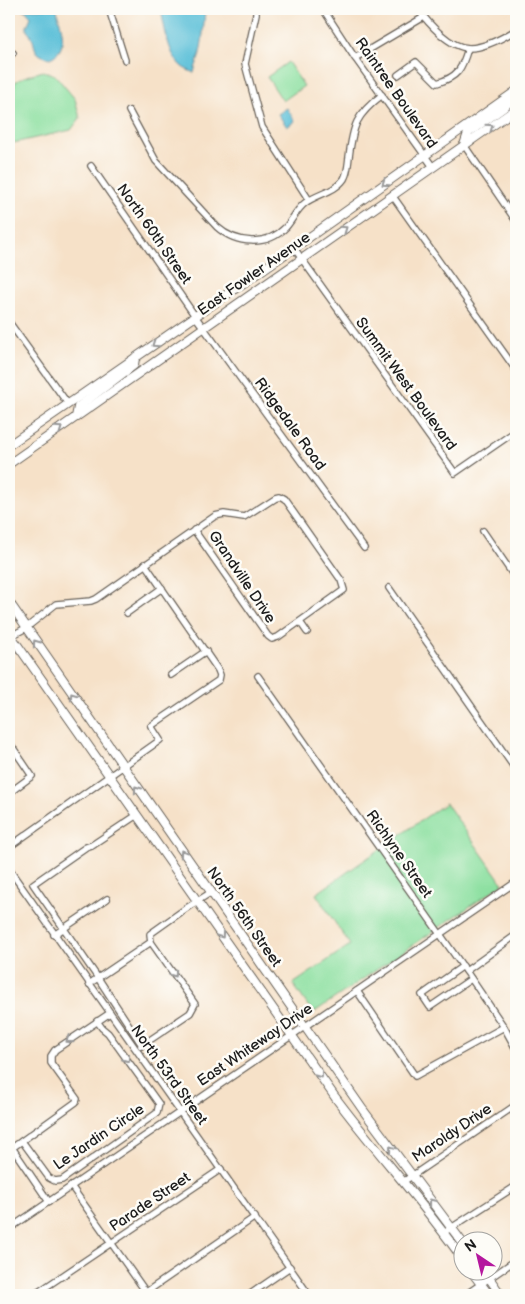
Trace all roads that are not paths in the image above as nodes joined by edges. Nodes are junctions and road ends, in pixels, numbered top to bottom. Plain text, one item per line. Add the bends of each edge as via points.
1 (109, 9) edge
2 (256, 9) edge
3 (323, 9) edge
4 (418, 9) edge
5 (424, 17) junction
6 (516, 30) edge
7 (468, 48) junction
8 (355, 58) junction
9 (125, 60) dead end
10 (398, 75) dead end
11 (516, 91) edge
12 (382, 95) junction
13 (516, 96) edge
14 (516, 109) edge
15 (129, 110) dead end
16 (464, 145) junction
17 (425, 155) junction
18 (91, 166) dead end
19 (433, 167) junction
20 (392, 195) junction
21 (309, 200) junction
22 (516, 221) edge
23 (294, 248) junction
24 (301, 259) junction
25 (195, 316) junction
26 (9, 322) edge
27 (204, 327) junction
28 (135, 358) junction
29 (516, 370) edge
30 (68, 404) junction
31 (76, 417) junction
32 (516, 431) edge
33 (9, 445) edge
34 (9, 464) edge
35 (194, 530) junction
36 (483, 531) dead end
37 (364, 548) dead end
38 (145, 564) junction
39 (515, 575) edge
40 (162, 588) junction
41 (389, 588) dead end
42 (9, 602) edge
43 (127, 613) dead end
44 (300, 622) junction
45 (26, 628) junction
46 (307, 632) dead end
47 (10, 635) edge
48 (206, 651) junction
49 (171, 675) dead end
50 (258, 676) dead end
51 (9, 742) edge
52 (122, 767) junction
53 (516, 770) edge
54 (110, 776) junction
55 (9, 793) edge
56 (137, 815) junction
57 (9, 847) edge
58 (9, 869) edge
59 (516, 882) edge
60 (210, 893) junction
61 (107, 899) dead end
62 (198, 901) junction
63 (216, 902) junction
64 (204, 910) junction
65 (63, 928) junction
66 (54, 935) junction
67 (440, 935) junction
68 (516, 935) edge
69 (151, 942) junction
70 (464, 968) junction
71 (268, 974) junction
72 (98, 978) junction
73 (471, 979) junction
74 (255, 983) junction
75 (274, 983) junction
76 (89, 984) junction
77 (261, 991) junction
78 (357, 991) junction
79 (110, 1013) junction
80 (97, 1021) junction
81 (304, 1027) junction
82 (504, 1027) junction
83 (292, 1035) junction
84 (142, 1045) junction
85 (136, 1049) junction
86 (516, 1049) edge
87 (348, 1088) junction
88 (335, 1097) junction
89 (516, 1105) edge
90 (180, 1112) junction
91 (22, 1141) junction
92 (10, 1146) edge
93 (221, 1169) junction
94 (412, 1176) junction
95 (403, 1182) junction
96 (71, 1186) junction
97 (516, 1186) edge
98 (49, 1202) junction
99 (255, 1218) junction
100 (452, 1228) junction
101 (9, 1229) edge
102 (455, 1232) edge
103 (445, 1233) junction
104 (452, 1243) edge
105 (111, 1244) junction
106 (516, 1260) edge
107 (502, 1267) edge
108 (290, 1268) junction
109 (492, 1282) edge
110 (481, 1284) joint
111 (145, 1294) edge
112 (34, 1295) edge
113 (249, 1295) edge
114 (309, 1295) edge
115 (465, 1295) edge
116 (489, 1295) edge
117 (501, 1295) edge

1 - 9 street
2 - 21 street via 245,64 262,127
3 - 8 street, Raintree Boulevard
4 - 5 street
5 - 7 street via 436,30
5 - 8 street
6 - 7 street via 487,44
7 - 10 street via 460,72 437,84 416,62
8 - 12 street, Raintree Boulevard
11 - 17 main road, East Fowler Avenue
12 - 17 street, Raintree Boulevard
12 - 21 street via 360,116 352,130 347,174 334,188
13 - 16 main road via 468,133
16 -> 14 main road, East Fowler Avenue
15 - 21 street via 160,166 217,227 231,237 251,241 269,238 286,226
16 - 19 main road, East Fowler Avenue
16 - 22 street
17 - 19 street, Raintree Boulevard
17 -> 23 main road, East Fowler Avenue
18 - 25 street, North 60th Street
19 - 20 main road, East Fowler Avenue
24 -> 20 main road, East Fowler Avenue
20 - 29 street
23 - 24 street, Summit West Boulevard
23 - 25 main road, East Fowler Avenue
24 - 27 main road, East Fowler Avenue
24 - 32 street, Summit West Boulevard via 455,473
25 - 27 street, Ridgedale Road
25 -> 28 main road, East Fowler Avenue
26 - 30 street
27 - 31 main road, East Fowler Avenue
27 - 37 street, Ridgedale Road
28 - 30 main road, East Fowler Avenue
28 - 31 main road via 134,365 78,408
30 - 33 main road, East Fowler Avenue
34 -> 31 main road, East Fowler Avenue
35 - 38 street, Grandville Drive
35 - 44 street, Grandville Drive via 268,636 272,639 278,637
35 - 44 street, Grandville Drive via 215,516 244,517 275,497 284,498 344,590
36 - 39 street
38 - 40 street
38 - 45 street, Grandville Drive via 91,601 56,604
40 - 43 street
40 - 48 street
41 - 53 street
42 - 45 main road, North 56th Street
44 - 46 street
45 - 47 street, Grandville Drive
52 -> 45 main road, North 56th Street
47 - 54 main road, North 56th Street
48 - 49 street
48 - 52 street via 218,670 219,680 151,726 160,740
50 - 67 street, Richlyne Street
51 - 55 street via 32,776
52 - 54 street
60 -> 52 main road, North 56th Street
54 - 56 main road, North 56th Street
54 - 57 street
56 - 62 main road, North 56th Street
56 - 65 street via 33,884
58 - 66 street, North 53rd Street
59 - 67 street, East Whiteway Drive
60 - 62 street
60 - 63 main road, North 56th Street
61 - 65 street
62 - 64 main road, North 56th Street
62 - 69 street via 150,934
63 - 64 main road
63 - 71 main road, North 56th Street
64 -> 74 main road, North 56th Street
65 - 66 street
65 - 72 street
66 - 76 street, North 53rd Street
67 - 70 street, Richlyne Street
67 - 78 street, East Whiteway Drive
68 - 70 street
69 - 72 street
69 -> 84 street via 194,1004 190,1012
70 - 73 street, Richlyne Street
70 - 73 street via 422,995 430,1007
71 - 74 main road
71 - 75 main road, North 56th Street
72 - 76 street
72 - 84 street
73 - 82 street, Richlyne Street
74 - 77 main road, North 56th Street
75 - 77 main road
75 - 81 main road, North 56th Street
76 - 79 street, North 53rd Street
77 - 83 main road, North 56th Street
78 - 81 street, East Whiteway Drive
78 - 82 street via 415,1076
79 - 80 street
79 - 85 street, North 53rd Street
80 -> 91 street via 51,1056 51,1063 76,1102
80 -> 91 street, Le Jardin Circle via 159,1104 157,1112 55,1182
81 - 83 street, East Whiteway Drive
81 - 87 main road, North 56th Street
82 - 86 street, Richlyne Street
83 -> 88 main road, North 56th Street
83 - 90 street, East Whiteway Drive
84 - 85 street
85 - 90 street, North 53rd Street
87 - 88 main road
94 -> 87 main road, North 56th Street
88 - 95 main road, North 56th Street
89 - 94 street, Maroldy Drive
90 - 93 street, North 53rd Street
90 - 96 street, East Whiteway Drive
91 - 92 street
92 - 98 street
93 - 99 street, North 53rd Street
93 - 105 street, Parade Street
94 - 95 street, Maroldy Drive
100 -> 94 main road, North 56th Street
95 - 103 main road, North 56th Street
96 - 98 street, East Whiteway Drive
96 - 105 street
97 - 100 street
98 - 101 street, East Whiteway Drive
99 - 108 street, North 53rd Street
99 - 111 street
100 - 102 main road, North 56th Street
100 - 103 street
103 - 104 main road, North 56th Street
105 - 111 street
105 - 112 street, Parade Street
106 - 107 street
108 - 113 street
108 - 114 street, North 53rd Street
109 - 117 main road
110 - 115 street
110 - 116 main road

